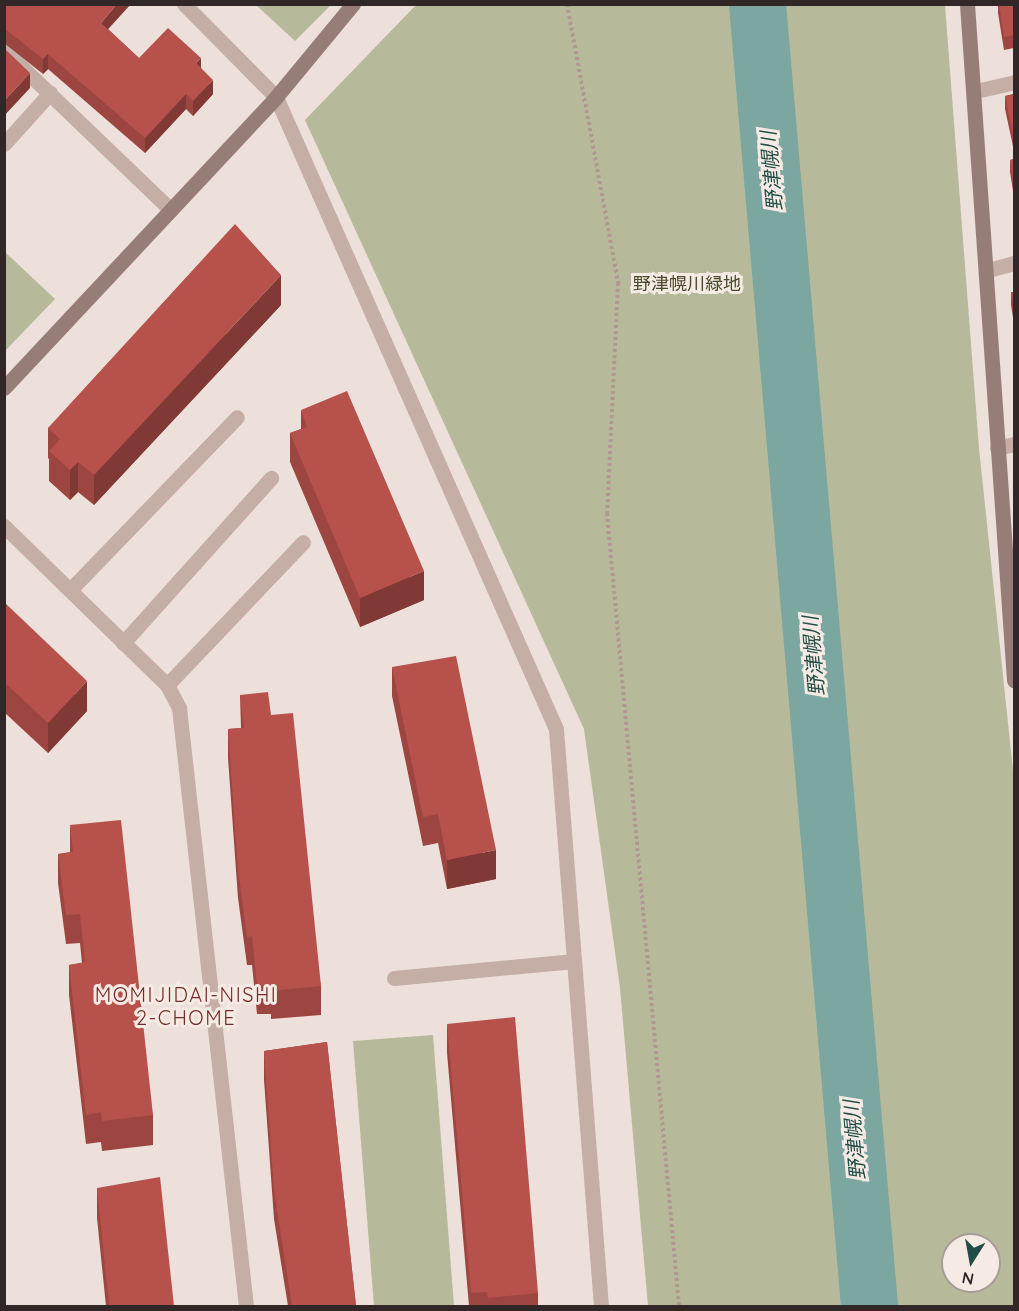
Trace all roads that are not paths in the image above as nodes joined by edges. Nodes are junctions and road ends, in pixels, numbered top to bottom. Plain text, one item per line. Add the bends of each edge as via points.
1 (184, 4) edge
2 (353, 4) edge
3 (967, 4) edge
4 (4, 50) edge
5 (1014, 82) edge
6 (976, 91) junction
7 (50, 93) junction
8 (276, 97) junction
9 (4, 144) edge
10 (171, 210) junction
11 (1014, 263) edge
12 (988, 270) junction
13 (4, 388) edge
14 (237, 417) dead end
15 (1014, 444) edge
16 (997, 448) junction
17 (272, 478) dead end
18 (4, 526) edge
19 (303, 542) dead end
20 (70, 590) junction
21 (1013, 641) edge
22 (123, 643) junction
23 (1014, 680) edge
24 (167, 685) junction
25 (574, 961) junction
26 (394, 978) dead end
27 (246, 1306) edge
28 (601, 1306) edge

1 - 8 street
2 - 8 street
3 - 6 street
4 - 7 street
5 - 6 street
6 - 12 street
7 - 9 street
7 - 10 street
8 - 10 street
8 - 25 street via 556,729
10 - 13 street
11 - 12 street
12 - 16 street
14 - 20 street
15 - 16 street
16 - 21 street
17 - 22 street
18 - 20 street
19 - 24 street
20 - 22 street
21 - 23 street
22 - 24 street
24 - 27 street via 179,708
25 - 26 street
25 - 28 street

